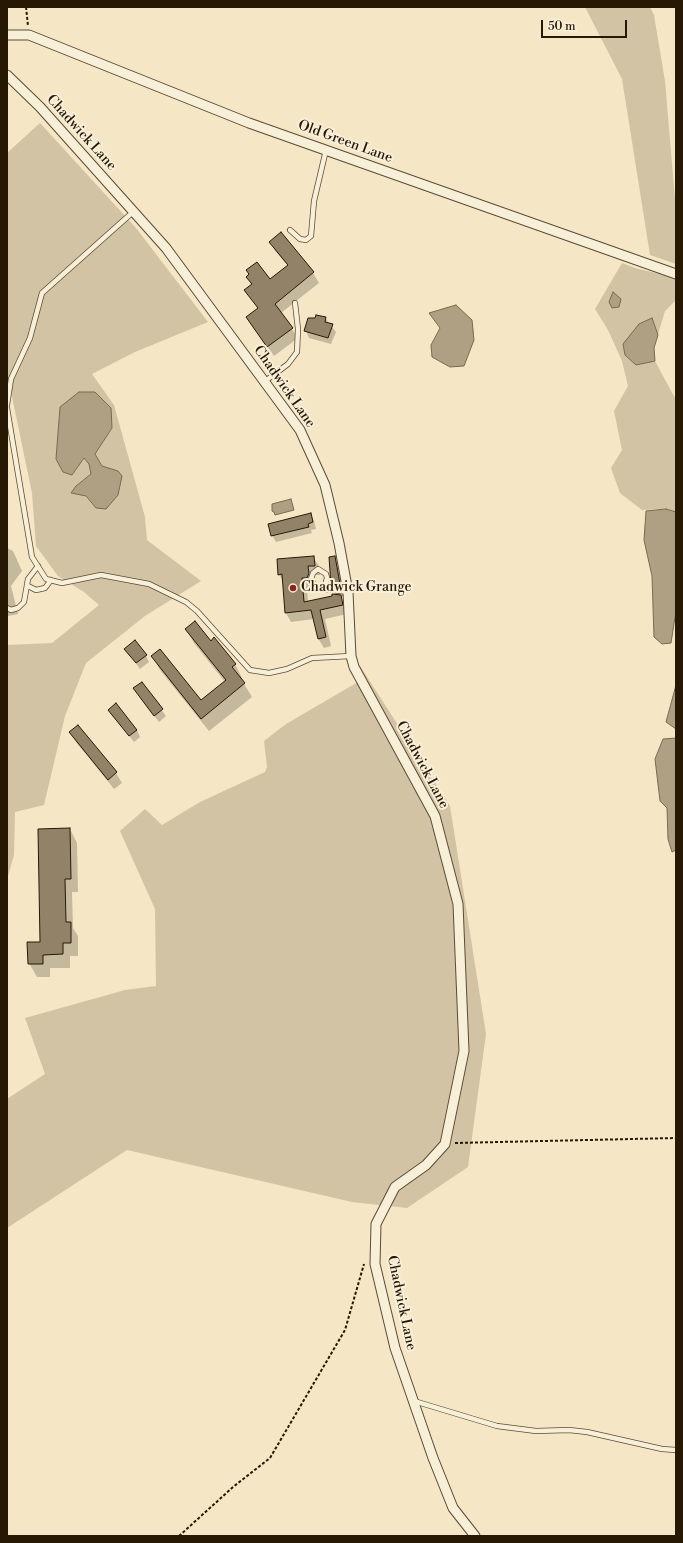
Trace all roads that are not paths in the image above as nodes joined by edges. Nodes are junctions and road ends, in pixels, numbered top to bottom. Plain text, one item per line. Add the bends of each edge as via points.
1 (7, 35) edge
2 (7, 75) edge
3 (326, 150) junction
4 (133, 212) junction
5 (290, 230) dead end
6 (676, 274) edge
7 (295, 303) dead end
8 (264, 382) junction
9 (7, 405) edge
10 (7, 408) edge
11 (38, 566) junction
12 (51, 580) junction
13 (28, 586) junction
14 (324, 589) dead end
15 (348, 592) junction
16 (7, 608) edge
17 (351, 656) junction
18 (413, 1401) junction
19 (676, 1450) edge
20 (475, 1536) edge

1 - 3 street, Old Green Lane via 29,36 249,123
2 - 4 street, Chadwick Lane via 40,107
3 - 5 lane via 314,201 311,236 306,240 300,239
3 - 6 street, Old Green Lane
4 - 8 street, Chadwick Lane via 166,248
4 - 9 lane via 42,293 30,338 11,379
7 - 8 lane via 297,352 288,364
8 - 15 street, Chadwick Lane via 300,430 325,485
10 - 11 lane via 32,557
11 - 12 lane via 46,579
11 - 13 lane via 28,579
12 - 13 lane via 45,588 36,590
12 - 17 lane via 62,583 101,574 149,584 186,602 197,611 250,670 269,673 312,658
13 - 16 lane via 24,602 18,608
14 - 15 lane
15 - 17 street, Chadwick Lane
17 - 18 street, Chadwick Lane via 354,667 434,816 458,904 464,1051 446,1144 426,1165 395,1187 376,1224 375,1264 395,1348
18 - 19 lane via 497,1426 536,1431 587,1432
18 - 20 street, Chadwick Lane via 453,1508

